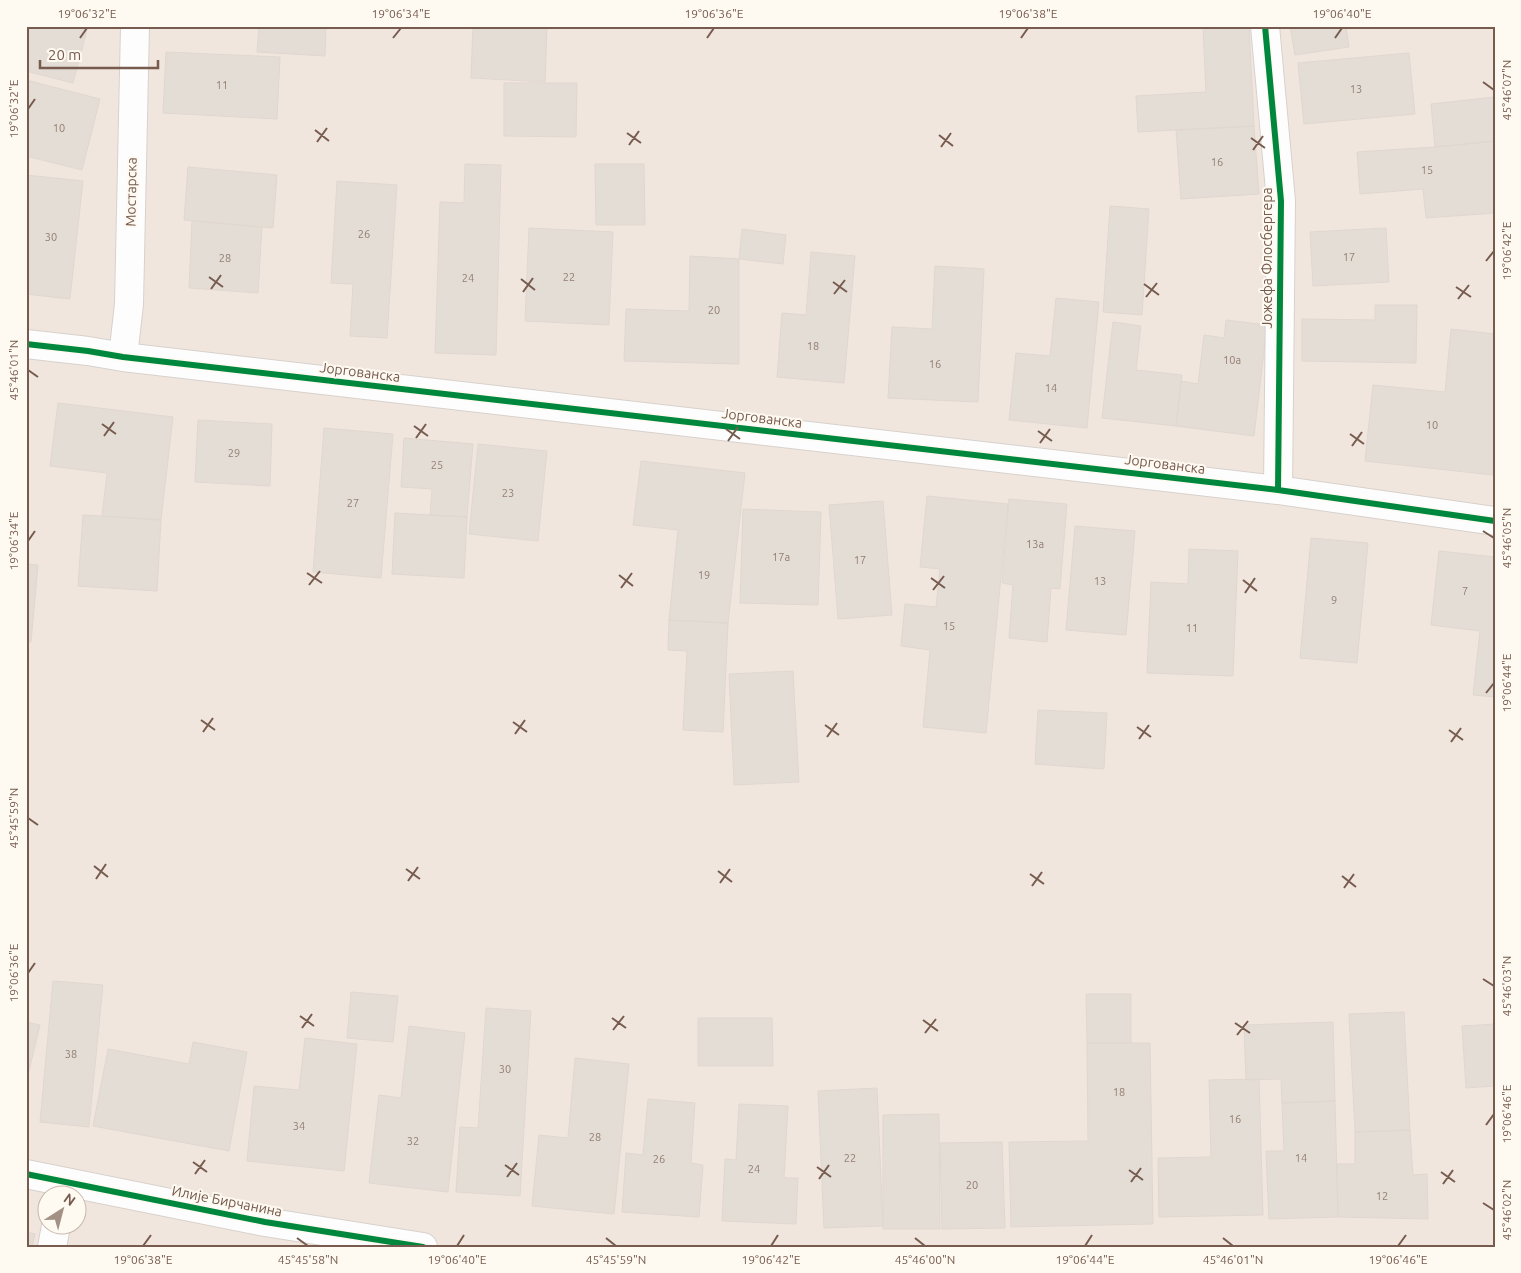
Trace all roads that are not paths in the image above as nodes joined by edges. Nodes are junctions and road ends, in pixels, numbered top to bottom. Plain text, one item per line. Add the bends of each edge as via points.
1 (135, 26) edge
2 (1265, 26) edge
3 (26, 344) edge
4 (123, 357) junction
5 (1278, 490) junction
6 (1495, 521) edge
7 (26, 1174) edge
8 (56, 1186) edge
9 (88, 1193) edge
10 (423, 1247) edge

1 - 4 street, Мостарска via 129,304
2 - 5 street, Јожефа Флосбергера via 1280,201
3 - 4 street, Јоргованска
4 - 5 street, Јоргованска
5 - 6 street, Јоргованска
7 - 8 street, Илије Бирчанина
9 - 10 street, Илије Бирчанина

